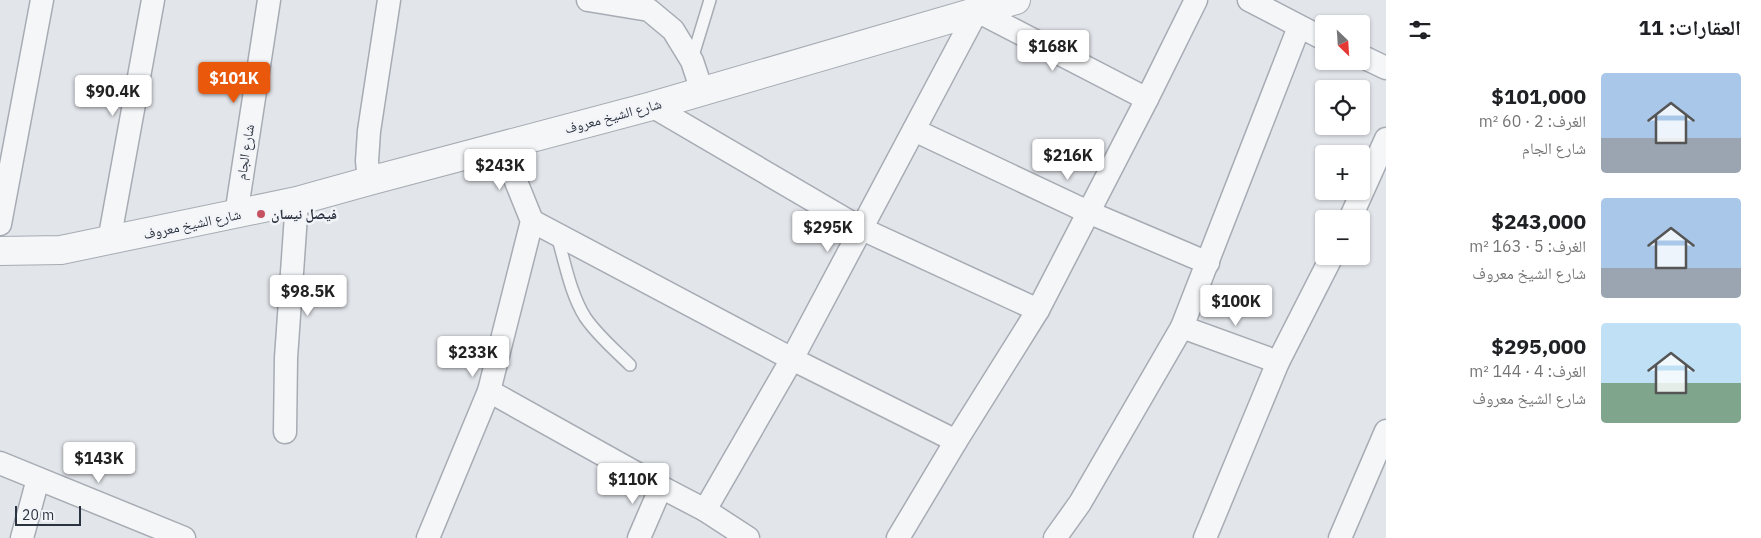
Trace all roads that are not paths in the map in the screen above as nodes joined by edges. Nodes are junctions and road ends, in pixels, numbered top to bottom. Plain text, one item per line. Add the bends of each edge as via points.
1 (42, 0) edge
2 (153, 0) edge
3 (269, 0) edge
4 (390, 0) edge
5 (588, 0) edge
6 (710, 0) edge
7 (1016, 0) edge
8 (1196, 0) edge
9 (1248, 0) edge
10 (977, 11) junction
11 (1299, 27) junction
12 (1315, 35) edge
13 (1370, 60) edge
14 (692, 61) junction
15 (1386, 68) edge
16 (702, 91) junction
17 (1147, 99) junction
18 (652, 106) junction
19 (914, 130) junction
20 (1386, 139) edge
21 (502, 146) junction
22 (368, 181) junction
23 (297, 201) junction
24 (1354, 210) edge
25 (1088, 212) junction
26 (236, 215) junction
27 (532, 222) junction
28 (0, 224) edge
29 (862, 229) junction
30 (556, 234) junction
31 (110, 241) junction
32 (0, 250) edge
33 (1208, 263) junction
34 (1327, 265) edge
35 (1038, 310) junction
36 (1182, 327) junction
37 (792, 359) junction
38 (1278, 362) junction
39 (630, 365) dead end
40 (489, 391) junction
41 (1386, 431) edge
42 (284, 432) dead end
43 (956, 441) junction
44 (0, 463) edge
45 (38, 479) junction
46 (660, 487) junction
47 (706, 510) junction
48 (155, 533) edge
49 (22, 538) edge
50 (184, 538) edge
51 (428, 538) edge
52 (639, 538) edge
53 (748, 538) edge
54 (898, 538) edge
55 (1055, 538) edge
56 (1205, 538) edge
57 (1340, 538) edge

1 - 28 street
2 - 31 street
3 - 26 street, شارع الجام
4 - 22 street via 369,130
5 - 14 street via 649,10 673,30
6 - 14 lane
7 - 10 street, شارع الشيخ معروف
8 - 17 street
9 - 11 street
10 - 16 street, شارع الشيخ معروف
10 - 17 street
10 - 19 street
11 - 12 street
11 - 33 street
13 - 15 street
14 - 16 street
16 - 18 street, شارع الشيخ معروف
17 - 25 street
18 - 21 street, شارع الشيخ معروف
18 - 29 street
19 - 25 street
19 - 29 street
20 - 24 street
21 - 22 street, شارع الشيخ معروف
21 - 27 street
22 - 23 street, شارع الشيخ معروف
23 - 26 street, شارع الشيخ معروف
23 - 42 street
25 - 33 street
25 - 35 street
26 - 31 street, شارع الشيخ معروف
27 - 30 street
27 - 40 street
29 - 35 street
29 - 37 street
30 - 37 street
30 - 39 lane via 577,301 586,317
31 - 32 street, شارع الشيخ معروف via 61,250
33 - 36 street
34 - 38 street
35 - 43 street
36 - 38 street
36 - 55 street via 1080,503
37 - 43 street
37 - 47 street
38 - 56 street
40 - 46 street
40 - 51 street
41 - 57 street
43 - 54 street
44 - 45 street
45 - 48 street
45 - 49 street
46 - 47 street
46 - 52 street
47 - 53 street
48 - 50 street

